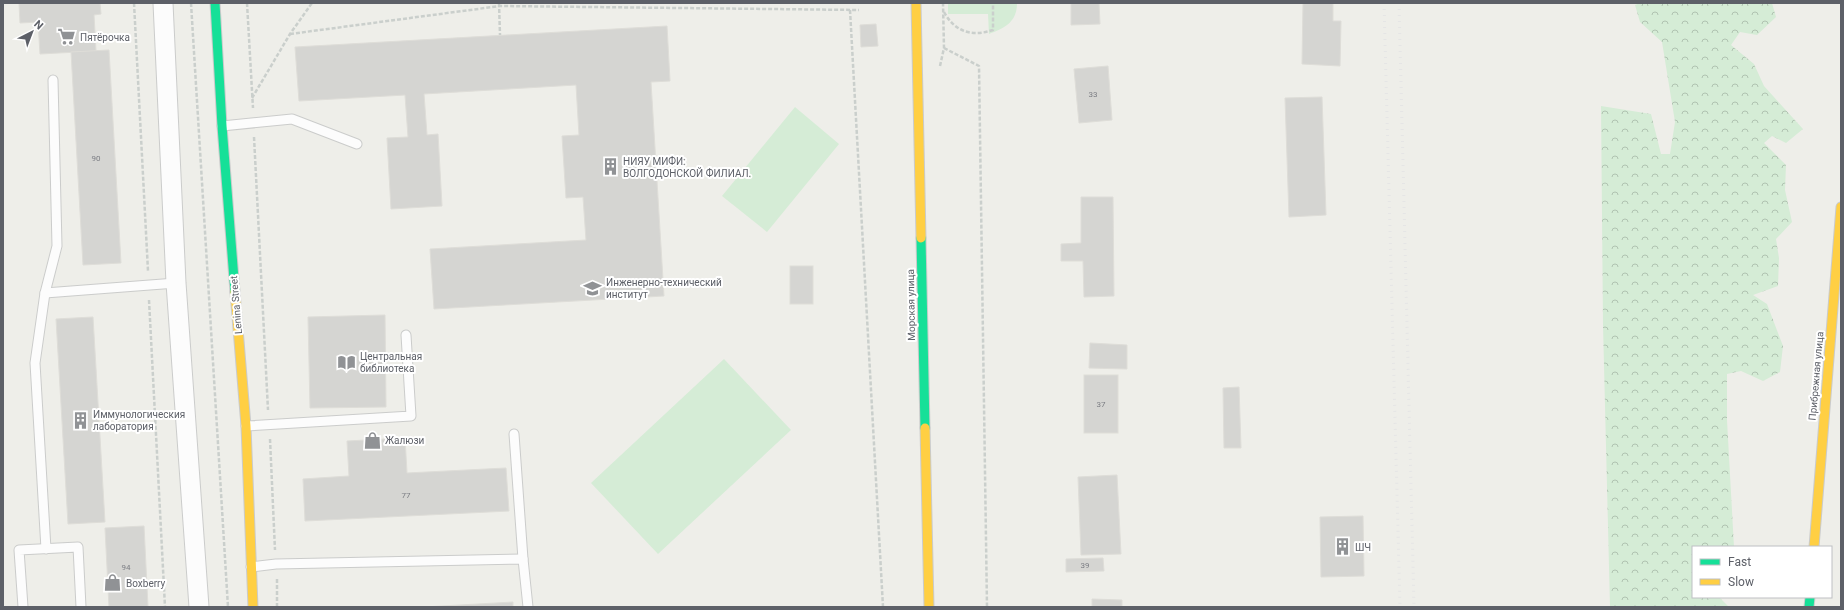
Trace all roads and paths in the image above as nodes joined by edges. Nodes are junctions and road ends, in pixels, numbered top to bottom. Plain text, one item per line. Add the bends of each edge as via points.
1 (134, 3) edge
2 (163, 3) edge
3 (191, 3) edge
4 (215, 3) edge
5 (247, 3) edge
6 (312, 3) edge
7 (916, 3) edge
8 (993, 3) edge
9 (499, 5) edge
10 (850, 10) junction
11 (858, 10) dead end
12 (943, 11) dead end
13 (290, 34) junction
14 (500, 35) dead end
15 (944, 48) dead end
16 (53, 80) dead end
17 (252, 98) junction
18 (253, 123) junction
19 (222, 126) junction
20 (357, 144) dead end
21 (1841, 207) edge
22 (176, 283) junction
23 (148, 285) junction
24 (45, 293) junction
25 (406, 335) dead end
26 (269, 425) junction
27 (246, 426) junction
28 (514, 434) dead end
29 (1814, 546) edge
30 (46, 549) junction
31 (523, 559) junction
32 (276, 564) junction
33 (251, 567) junction
34 (23, 607) edge
35 (81, 607) edge
36 (165, 607) edge
37 (199, 607) edge
38 (228, 607) edge
39 (253, 607) edge
40 (277, 607) edge
41 (528, 607) edge
42 (883, 607) edge
43 (929, 607) edge
44 (987, 607) edge

1 - 23 path
2 - 22 street
3 - 38 path
4 - 19 main road, Lenina Street
5 - 17 path
6 - 13 path
7 - 43 main road, Морская улица
8 - 12 path via 993,30 984,33 957,28 951,24
9 - 10 path
9 - 13 path
9 - 14 path
10 - 11 path
10 - 42 path
13 - 17 path
15 - 44 path via 979,66
16 - 24 lane via 57,246
17 - 18 path
18 - 19 lane
18 - 20 lane via 292,119
18 - 26 path
19 - 27 main road, Lenina Street
21 - 29 main road, Прибрежная улица
22 - 23 lane
22 - 37 street
23 - 24 lane
23 - 36 path
24 - 30 lane via 35,363
25 - 26 lane via 411,416
26 - 27 lane
26 - 32 path
27 - 33 main road, Lenina Street
28 - 31 lane
30 - 34 lane via 19,550
30 - 35 lane via 78,547
31 - 32 lane
31 - 41 lane
32 - 33 lane
32 - 40 path
33 - 39 main road, Lenina Street

